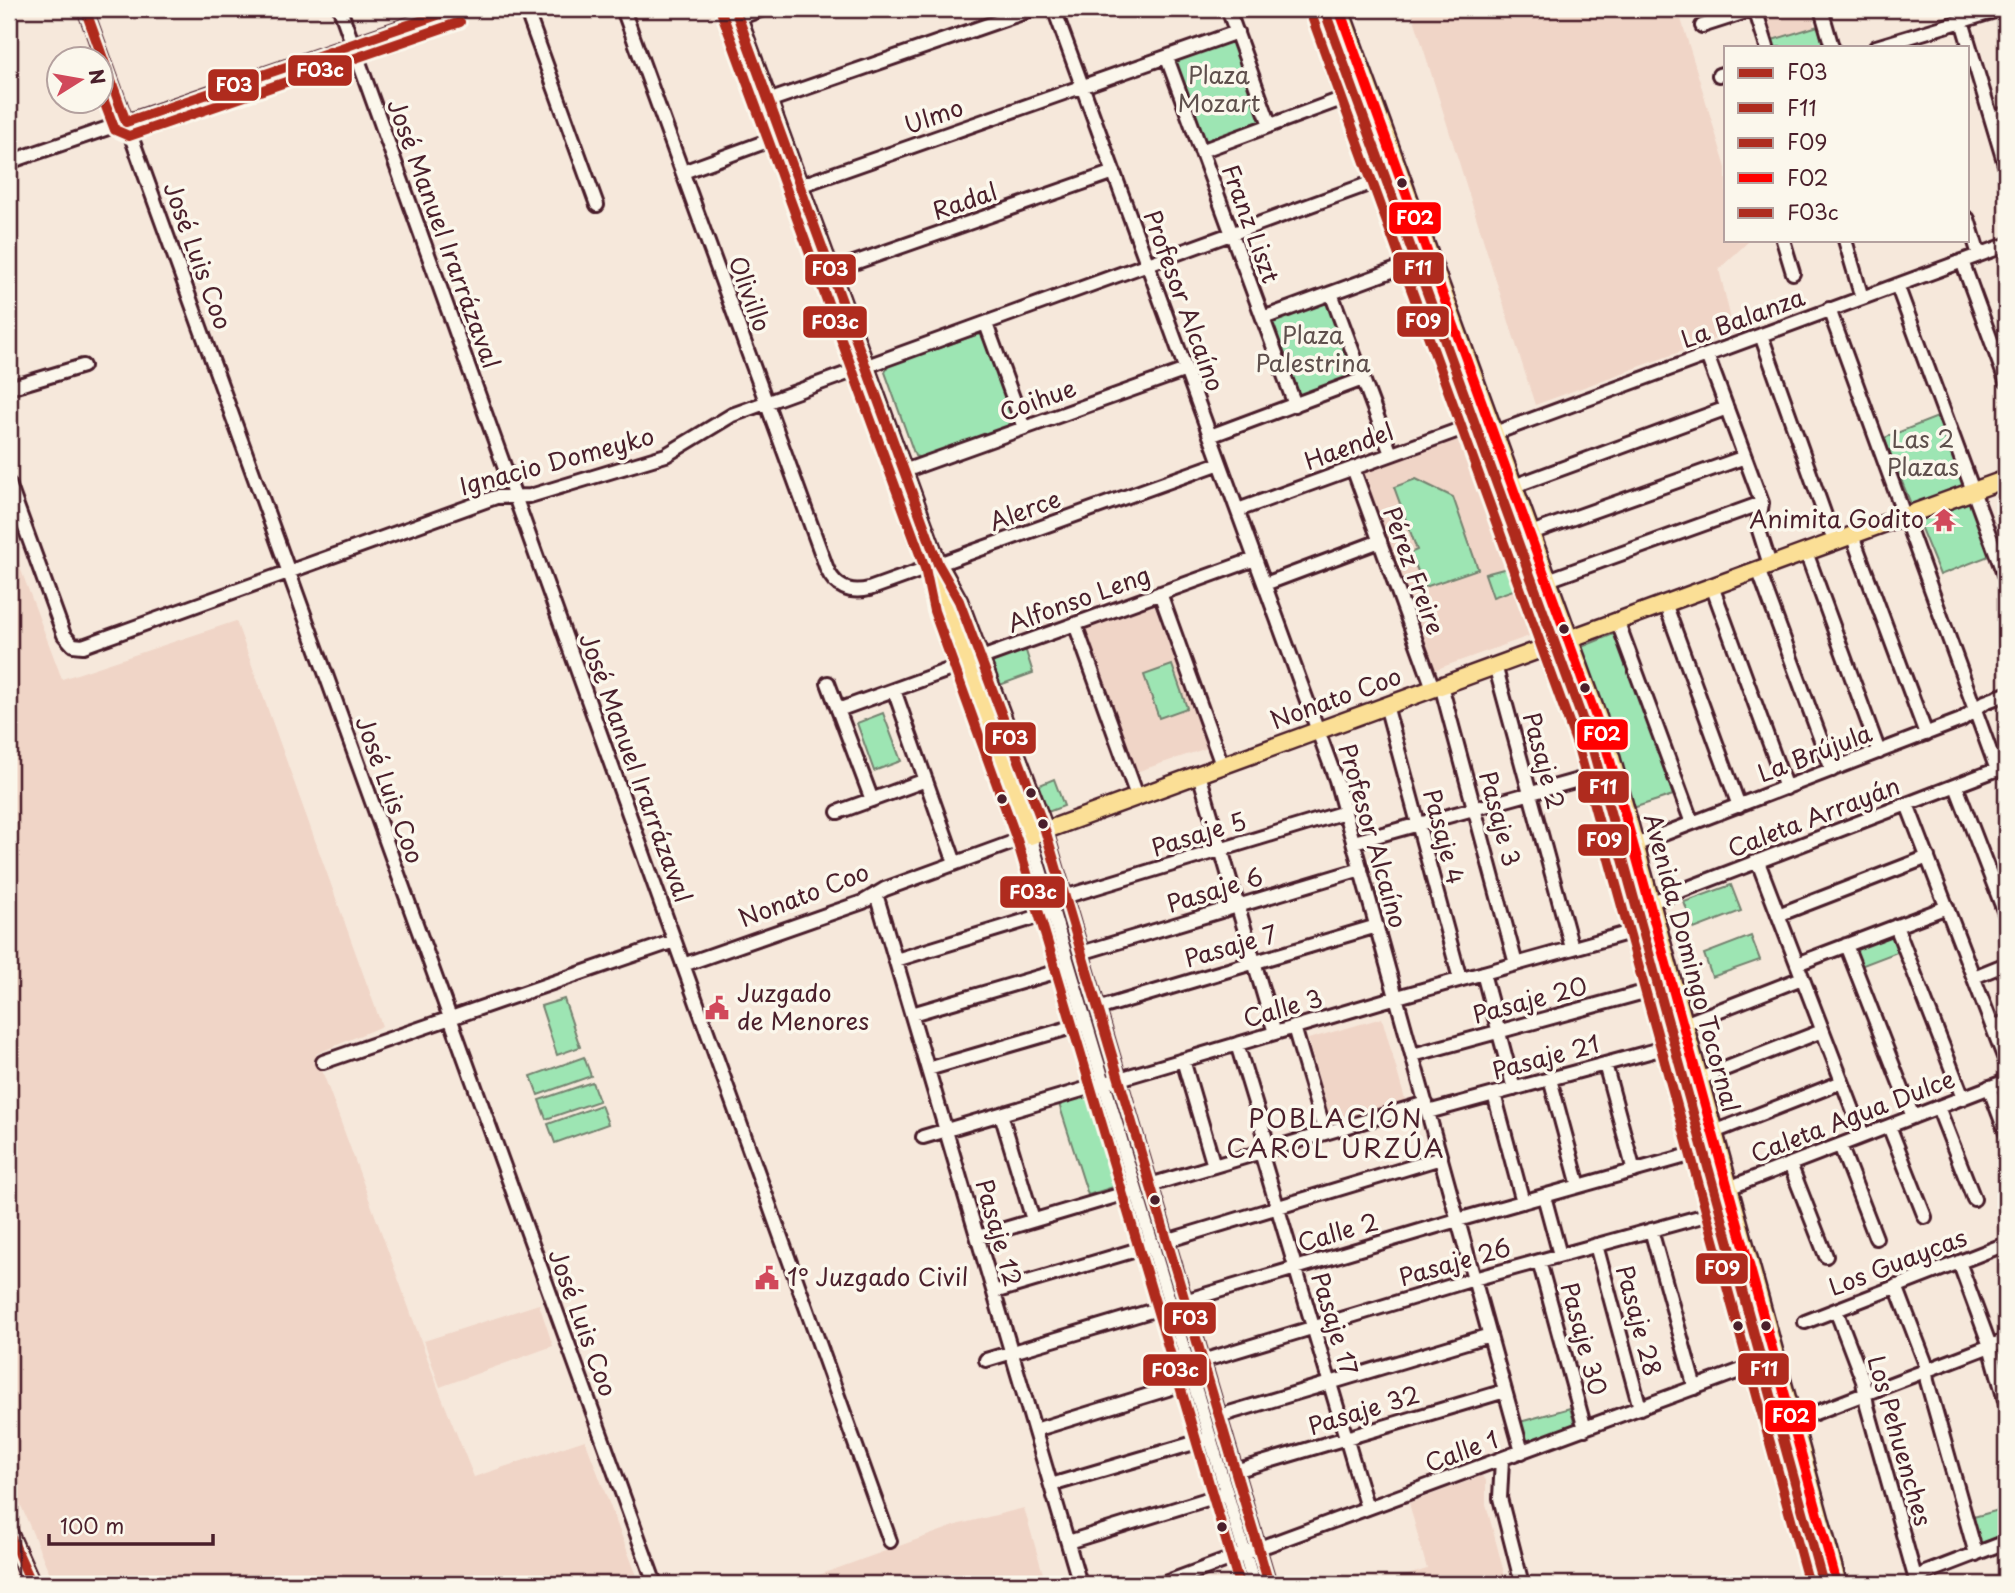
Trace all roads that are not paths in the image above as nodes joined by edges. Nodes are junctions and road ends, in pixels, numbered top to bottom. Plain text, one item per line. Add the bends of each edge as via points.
1 (85, 9) edge
2 (340, 9) edge
3 (455, 9) edge
4 (526, 9) edge
5 (623, 9) edge
6 (763, 9) edge
7 (1034, 9) edge
8 (1228, 9) edge
9 (1324, 9) edge
10 (1340, 9) edge
11 (1755, 9) edge
12 (1821, 9) edge
13 (2002, 9) edge
14 (1057, 10) edge
15 (736, 13) edge
16 (1962, 21) junction
17 (1702, 26) dead end
18 (1237, 32) junction
19 (1913, 42) edge
20 (353, 44) junction
21 (1766, 46) edge
22 (1832, 46) edge
23 (1883, 46) edge
24 (1167, 58) junction
25 (1083, 89) junction
26 (1355, 94) junction
27 (768, 101) junction
28 (2006, 114) edge
29 (1991, 118) junction
30 (127, 122) junction
31 (1270, 125) junction
32 (781, 136) junction
33 (1201, 151) junction
34 (9, 162) edge
35 (2006, 168) edge
36 (682, 172) junction
37 (1114, 172) junction
38 (1393, 175) junction
39 (799, 186) junction
40 (597, 205) dead end
41 (1969, 222) edge
42 (1232, 235) junction
43 (1784, 242) edge
44 (1846, 242) edge
45 (2006, 245) edge
46 (1979, 255) junction
47 (1416, 261) junction
48 (1962, 261) junction
49 (1148, 266) junction
50 (831, 271) junction
51 (1793, 273) dead end
52 (1898, 285) junction
53 (1331, 293) junction
54 (1862, 298) junction
55 (1829, 309) junction
56 (1263, 318) junction
57 (986, 324) junction
58 (1761, 335) junction
59 (1707, 355) junction
60 (83, 366) dead end
61 (866, 367) junction
62 (1186, 370) junction
63 (1363, 379) junction
64 (2006, 381) edge
65 (9, 388) edge
66 (766, 402) junction
67 (1295, 405) junction
68 (1727, 408) junction
69 (1475, 424) junction
70 (1024, 428) junction
71 (1495, 433) junction
72 (1210, 436) junction
73 (1391, 454) junction
74 (1745, 457) junction
75 (1220, 463) junction
76 (1353, 468) junction
77 (904, 471) junction
78 (2006, 479) edge
79 (9, 484) edge
80 (1514, 486) junction
81 (1973, 491) junction
82 (514, 495) junction
83 (1762, 503) junction
84 (1238, 510) junction
85 (1905, 516) junction
86 (1531, 533) junction
87 (1852, 535) junction
88 (1380, 541) junction
89 (1834, 541) junction
90 (1806, 552) junction
91 (1255, 559) junction
92 (938, 564) junction
93 (1764, 567) junction
94 (287, 571) junction
95 (1548, 580) junction
96 (2006, 580) edge
97 (1265, 584) junction
98 (1712, 586) junction
99 (843, 588) joint
100 (1160, 593) junction
101 (1665, 603) junction
102 (1617, 620) junction
103 (1075, 624) junction
104 (1562, 640) junction
105 (974, 661) junction
106 (1496, 665) junction
107 (828, 684) dead end
108 (1437, 686) junction
109 (894, 690) junction
110 (2006, 694) edge
111 (1386, 705) junction
112 (838, 710) junction
113 (1975, 710) junction
114 (1318, 730) junction
115 (1926, 734) junction
116 (1879, 752) junction
117 (1222, 765) junction
118 (2002, 768) edge
119 (1832, 770) junction
120 (1199, 774) junction
121 (1600, 775) junction
122 (926, 780) junction
123 (1956, 786) junction
124 (1786, 788) junction
125 (1530, 794) junction
126 (1138, 796) junction
127 (872, 800) junction
128 (1907, 804) junction
129 (1739, 806) junction
130 (1475, 809) junction
131 (838, 812) dead end
132 (1345, 812) junction
133 (1692, 823) junction
134 (1418, 825) junction
135 (1037, 833) junction
136 (1353, 842) junction
137 (1635, 845) junction
138 (1221, 850) junction
139 (1928, 857) junction
140 (1758, 862) junction
141 (955, 863) junction
142 (1361, 869) junction
143 (876, 894) junction
144 (1064, 897) junction
145 (1644, 905) junction
146 (1238, 906) junction
147 (1947, 907) junction
148 (1053, 912) junction
149 (1778, 915) junction
150 (2006, 916) edge
151 (1377, 926) junction
152 (1896, 926) junction
153 (1650, 927) junction
154 (674, 941) junction
155 (1846, 946) junction
156 (1572, 948) junction
157 (1081, 953) junction
158 (895, 960) junction
159 (1254, 962) junction
160 (1516, 964) junction
161 (1797, 964) junction
162 (2006, 964) edge
163 (683, 965) junction
164 (1069, 968) junction
165 (1483, 973) junction
166 (1973, 977) junction
167 (1802, 978) junction
168 (1460, 979) junction
169 (1659, 988) junction
170 (1396, 998) junction
171 (1097, 1009) junction
172 (912, 1014) junction
173 (450, 1019) junction
174 (2006, 1022) edge
175 (1086, 1023) junction
176 (1684, 1024) junction
177 (1294, 1027) junction
178 (1993, 1027) junction
179 (1822, 1031) junction
180 (1499, 1032) junction
181 (1275, 1033) junction
182 (1237, 1044) junction
183 (1675, 1045) junction
184 (1412, 1055) junction
185 (1183, 1060) junction
186 (323, 1062) dead end
187 (2006, 1062) edge
188 (1605, 1064) junction
189 (928, 1069) junction
190 (1118, 1079) junction
191 (1550, 1079) junction
192 (1699, 1079) junction
193 (2006, 1081) edge
194 (1842, 1082) junction
195 (1104, 1083) junction
196 (1989, 1087) junction
197 (1514, 1089) junction
198 (1494, 1094) junction
199 (1962, 1098) junction
200 (1427, 1107) junction
201 (1938, 1107) junction
202 (1001, 1114) junction
203 (1913, 1117) junction
204 (1889, 1126) junction
205 (946, 1130) junction
206 (1714, 1132) junction
207 (1325, 1133) junction
208 (2006, 1133) edge
209 (1863, 1136) junction
210 (923, 1137) dead end
211 (1840, 1145) junction
212 (1265, 1151) junction
213 (1704, 1151) junction
214 (1441, 1158) junction
215 (1790, 1164) junction
216 (1214, 1166) junction
217 (1634, 1171) junction
218 (1150, 1185) junction
219 (1579, 1186) junction
220 (1136, 1190) junction
221 (1723, 1190) junction
222 (1544, 1196) junction
223 (1974, 1199) dead end
224 (1523, 1202) junction
225 (1277, 1208) junction
226 (1721, 1210) junction
227 (1925, 1217) dead end
228 (1033, 1220) junction
229 (1458, 1220) junction
230 (1651, 1230) junction
231 (978, 1237) junction
232 (1876, 1238) dead end
233 (1166, 1241) junction
234 (2006, 1244) edge
235 (1153, 1245) junction
236 (1596, 1245) junction
237 (1560, 1255) junction
238 (1826, 1256) dead end
239 (1539, 1261) junction
240 (1959, 1262) junction
241 (1295, 1268) junction
242 (1474, 1279) junction
243 (1896, 1286) junction
244 (994, 1292) junction
245 (1184, 1301) junction
246 (1171, 1305) junction
247 (1836, 1310) junction
248 (1805, 1322) dead end
249 (1313, 1327) junction
250 (1490, 1335) junction
251 (2006, 1340) edge
252 (1990, 1346) junction
253 (1012, 1352) junction
254 (986, 1360) dead end
255 (1770, 1360) junction
256 (1202, 1361) junction
257 (1926, 1370) junction
258 (1194, 1381) junction
259 (1329, 1383) junction
260 (1695, 1388) junction
261 (1505, 1391) junction
262 (1865, 1394) junction
263 (2006, 1404) edge
264 (1640, 1408) junction
265 (1219, 1416) junction
266 (1794, 1421) junction
267 (1586, 1429) junction
268 (1035, 1430) junction
269 (1211, 1438) junction
270 (1346, 1438) junction
271 (1522, 1452) junction
272 (1502, 1460) junction
273 (1235, 1471) junction
274 (1051, 1485) junction
275 (1227, 1493) junction
276 (1367, 1508) junction
277 (9, 1534) edge
278 (890, 1541) dead end
279 (1068, 1542) junction
280 (2006, 1542) edge
281 (1258, 1548) junction
282 (1976, 1553) junction
283 (1245, 1554) junction
284 (1185, 1580) edge
285 (1916, 1581) edge
286 (32, 1584) edge
287 (655, 1584) edge
288 (1080, 1584) edge
289 (1162, 1584) edge
290 (1254, 1584) edge
291 (1269, 1584) edge
292 (1522, 1584) edge
293 (1823, 1584) edge
294 (1838, 1584) edge

1 - 30 street, José Luis Coo
2 - 20 street, José Manuel Irarrázaval
3 - 20 street
4 - 40 street
5 - 36 street, Olivillo
6 - 15 street
7 - 27 street
8 - 18 street
9 - 26 main road, Avenida Domingo Tocornal
10 - 38 main road, Avenida Domingo Tocornal
11 - 17 street
11 - 21 street
12 - 22 street
13 - 16 street
14 - 25 street, Profesor Alcaíno
15 - 27 main road
16 - 19 street
16 - 29 street
18 - 24 street, Ulmo
18 - 31 street
19 - 23 street
20 - 30 street
20 - 82 street, José Manuel Irarrázaval
24 - 25 street, Ulmo
24 - 33 street, Franz Liszt
25 - 37 street, Profesor Alcaíno
25 - 39 street, Ulmo
26 - 31 street
26 - 38 main road, Avenida Domingo Tocornal
27 - 32 main road
28 - 29 street
29 - 35 street
30 - 34 street
30 - 94 street, José Luis Coo
31 - 33 street
32 - 36 street
32 - 39 main road
33 - 42 street, Franz Liszt
36 - 66 street, Olivillo
37 - 49 street, Profesor Alcaíno
37 - 50 street, Radal
38 - 42 street, Ignacio Domeyko
38 - 47 main road, Avenida Domingo Tocornal
38 - 71 main road, Avenida Domingo Tocornal
39 - 50 main road
41 - 46 street
42 - 49 street, Ignacio Domeyko
42 - 56 street, Franz Liszt
43 - 51 street
44 - 54 street
45 - 46 street, La Balanza
46 - 48 street, La Balanza
47 - 53 street
47 - 69 main road, Avenida Domingo Tocornal
48 - 52 street, La Balanza
48 - 64 street
49 - 57 street, Ignacio Domeyko
49 - 62 street, Profesor Alcaíno
50 - 61 main road
52 - 54 street, La Balanza
52 - 81 street
53 - 56 street
53 - 63 street
54 - 55 street, La Balanza
55 - 58 street, La Balanza
55 - 85 street
56 - 67 street, Franz Liszt
57 - 61 street, Ignacio Domeyko
57 - 70 street
58 - 59 street, La Balanza
58 - 89 street
59 - 68 street
59 - 71 street, La Balanza
60 - 65 street
61 - 66 street, Ignacio Domeyko
61 - 77 main road
62 - 70 street, Coihue
62 - 72 street, Profesor Alcaíno
63 - 67 street
63 - 73 street
66 - 82 street, Ignacio Domeyko via 722,418 666,455 536,494
66 - 99 street, Olivillo via 827,569
67 - 72 street
68 - 74 street
68 - 80 street
69 - 73 street, Haendel
69 - 104 main road, Avenida Domingo Tocornal
70 - 77 street, Coihue
71 - 80 main road, Avenida Domingo Tocornal
72 - 75 street, Profesor Alcaíno
73 - 76 street, Haendel
74 - 83 street
74 - 86 street
75 - 84 street, Profesor Alcaíno
75 - 92 street, Alerce
76 - 84 street, Haendel
76 - 88 street, Pérez Freire
77 - 92 main road
78 - 81 main road, Nonato Coo
79 - 94 street, Ignacio Domeyko via 64,635 73,645 88,645
80 - 86 main road, Avenida Domingo Tocornal
81 - 85 main road, Nonato Coo
81 - 96 street
82 - 94 street, Ignacio Domeyko via 496,497
82 - 154 street, José Manuel Irarrázaval
83 - 93 street via 1758,527
83 - 95 street
84 - 91 street, Profesor Alcaíno
85 - 87 main road, Nonato Coo
85 - 113 street
86 - 95 main road, Avenida Domingo Tocornal
87 - 89 main road, Nonato Coo
87 - 115 street
88 - 97 street
88 - 108 street, Pérez Freire
89 - 90 main road, Nonato Coo
90 - 93 main road, Nonato Coo
90 - 116 street
91 - 97 street, Profesor Alcaíno
91 - 100 street, Alfonso Leng
92 - 99 street, Alerce via 862,591
92 - 105 main road via 947,606
93 - 98 main road, Nonato Coo
93 - 119 street
94 - 173 street, José Luis Coo
95 - 104 main road, Avenida Domingo Tocornal
97 - 114 street, Profesor Alcaíno
98 - 101 main road, Nonato Coo
98 - 124 street
100 - 103 street, Alfonso Leng
100 - 117 street
101 - 102 main road, Nonato Coo
101 - 129 street
102 - 104 main road, Nonato Coo
102 - 133 street
103 - 105 street, Alfonso Leng
103 - 126 street
104 - 106 main road, Nonato Coo
104 - 121 main road, Avenida Domingo Tocornal
104 - 137 main road, Avenida Domingo Tocornal via 1606,742
105 - 109 street, Alfonso Leng
105 - 135 main road
106 - 108 main road, Nonato Coo
106 - 125 street, Pasaje 2
107 - 112 street
108 - 111 main road, Nonato Coo
108 - 130 street, Pasaje 3
109 - 112 street, Alfonso Leng
109 - 122 street
110 - 113 street, La Brújula
111 - 114 main road, Nonato Coo
111 - 134 street, Pasaje 4
112 - 127 street
113 - 115 street, La Brújula
113 - 118 street
114 - 117 main road, Nonato Coo
114 - 132 street, Profesor Alcaíno
115 - 116 street, La Brújula
116 - 119 street, La Brújula
117 - 120 main road, Nonato Coo
118 - 123 street, Caleta Arrayán
119 - 124 street, La Brújula
120 - 126 main road, Nonato Coo
120 - 138 street
121 - 125 street
121 - 145 main road, Avenida Domingo Tocornal
122 - 127 street
122 - 141 street
123 - 128 street, Caleta Arrayán
123 - 150 street
124 - 129 street, La Brújula
125 - 130 street
125 - 156 street, Pasaje 2
126 - 135 main road, Nonato Coo
127 - 131 street
128 - 139 street
128 - 140 street, Caleta Arrayán
129 - 133 street, La Brújula
130 - 134 street
130 - 160 street, Pasaje 3
132 - 136 street, Profesor Alcaíno
132 - 138 street, Pasaje 5
133 - 137 street, La Brújula
134 - 136 street
134 - 168 street, Pasaje 4
135 - 141 street, Nonato Coo
135 - 144 street
135 - 148 street
136 - 142 street, Profesor Alcaíno
137 - 145 main road, Avenida Domingo Tocornal
138 - 144 street, Pasaje 5
138 - 146 street
139 - 147 street
139 - 149 street
140 - 145 street, Caleta Arrayán
140 - 149 street
141 - 143 street, Nonato Coo
142 - 146 street, Pasaje 6
142 - 151 street, Profesor Alcaíno
143 - 158 street, Pasaje 12
143 - 163 street, Nonato Coo
144 - 157 street
145 - 153 main road, Avenida Domingo Tocornal
146 - 157 street, Pasaje 6
146 - 159 street
147 - 152 street
147 - 166 street
148 - 158 street
148 - 164 street
149 - 161 street
151 - 159 street, Pasaje 7
151 - 170 street, Profesor Alcaíno
152 - 155 street
152 - 199 street
153 - 156 street, Calle 3
153 - 169 main road, Avenida Domingo Tocornal
153 - 176 main road, Avenida Domingo Tocornal
154 - 163 street, José Manuel Irarrázaval
154 - 173 street
155 - 161 street
155 - 203 street
156 - 160 street, Calle 3
157 - 171 street
158 - 172 street, Pasaje 12
159 - 171 street, Pasaje 7
159 - 181 street
160 - 165 street, Calle 3
161 - 167 street
162 - 166 street
163 - 278 street, José Manuel Irarrázaval
164 - 172 street
164 - 175 street
165 - 168 street, Calle 3
165 - 180 street
166 - 178 street
167 - 176 street
167 - 179 street
168 - 170 street, Calle 3
169 - 180 street, Pasaje 20
169 - 183 main road, Avenida Domingo Tocornal
170 - 177 street, Calle 3
170 - 184 street, Profesor Alcaíno
171 - 190 street
172 - 189 street, Pasaje 12
173 - 186 street
173 - 287 street, José Luis Coo
174 - 178 street
175 - 189 street
175 - 195 street
176 - 192 main road, Avenida Domingo Tocornal
177 - 181 street, Calle 3
177 - 207 street
178 - 187 street
179 - 192 street
179 - 194 street
180 - 184 street, Pasaje 20
180 - 197 street
181 - 182 street, Calle 3
182 - 185 street, Calle 3
182 - 212 street, Pasaje 17
183 - 188 street, Pasaje 21
183 - 213 main road, Avenida Domingo Tocornal
184 - 200 street, Profesor Alcaíno
185 - 190 street, Calle 3
185 - 216 street
188 - 191 street, Pasaje 21
188 - 217 street
189 - 205 street, Pasaje 12
190 - 195 street, Calle 3
190 - 218 street
191 - 197 street, Pasaje 21
191 - 219 street
192 - 206 main road, Avenida Domingo Tocornal
193 - 196 street, Caleta Agua Dulce
194 - 206 street
194 - 209 street
195 - 202 street, Calle 3
195 - 220 street
196 - 199 street, Caleta Agua Dulce
196 - 208 street
197 - 198 street, Pasaje 21
198 - 200 street, Pasaje 21
198 - 224 street
199 - 201 street, Caleta Agua Dulce
200 - 207 street, Pasaje 21
200 - 214 street, Profesor Alcaíno
201 - 203 street, Caleta Agua Dulce
201 - 223 street
202 - 205 street, Calle 3
202 - 228 street
203 - 204 street, Caleta Agua Dulce
204 - 209 street, Caleta Agua Dulce
204 - 227 street
205 - 210 street, Calle 3
205 - 231 street, Pasaje 12
206 - 221 main road, Avenida Domingo Tocornal
207 - 212 street, Pasaje 21
209 - 211 street, Caleta Agua Dulce
211 - 215 street, Caleta Agua Dulce
211 - 232 street
212 - 216 street, Pasaje 21
212 - 225 street, Pasaje 17
213 - 217 street, Calle 2
213 - 221 main road, Avenida Domingo Tocornal
214 - 225 street
214 - 229 street, Profesor Alcaíno
215 - 221 street, Caleta Agua Dulce
215 - 238 street
216 - 218 street, Pasaje 21
217 - 219 street, Calle 2
218 - 233 street
219 - 222 street, Calle 2
220 - 228 street
220 - 235 street
221 - 226 main road, Avenida Domingo Tocornal
221 - 255 main road, Avenida Domingo Tocornal
222 - 224 street, Calle 2
222 - 237 street
224 - 229 street, Calle 2
225 - 233 street
225 - 241 street, Pasaje 17
226 - 230 street, Pasaje 26
226 - 255 main road, Avenida Domingo Tocornal
228 - 231 street
229 - 241 street, Calle 2
229 - 242 street, Profesor Alcaíno
230 - 236 street, Pasaje 26
230 - 260 street
231 - 244 street, Pasaje 12
233 - 245 street
234 - 240 street, Los Guaycas
235 - 244 street
235 - 246 street
236 - 237 street, Pasaje 26
236 - 264 street, Pasaje 28
237 - 239 street, Pasaje 26
239 - 242 street, Pasaje 26
239 - 267 street, Pasaje 30
240 - 243 street, Los Guaycas
240 - 252 street
241 - 245 street, Calle 2
241 - 249 street, Pasaje 17
242 - 249 street, Pasaje 26
242 - 250 street, Profesor Alcaíno
243 - 247 street, Los Guaycas
243 - 257 street
244 - 253 street, Pasaje 12
245 - 246 street, Calle 2
245 - 256 street
246 - 253 street, Calle 2
246 - 258 street
247 - 248 street, Los Guaycas
247 - 262 street, Los Pehuenches
249 - 256 street, Pasaje 26
249 - 259 street, Pasaje 17
250 - 259 street
250 - 261 street, Profesor Alcaíno
251 - 252 street
252 - 257 street
252 - 263 street
253 - 254 street, Calle 2
253 - 268 street, Pasaje 12
255 - 260 street, Calle 1
255 - 266 main road, Avenida Domingo Tocornal
255 - 293 main road, Avenida Domingo Tocornal
256 - 265 street
257 - 262 street
257 - 282 street
258 - 268 street
258 - 269 street
259 - 265 street
259 - 270 street, Pasaje 17
260 - 264 street, Calle 1
261 - 270 street, Pasaje 32
261 - 271 street, Profesor Alcaíno
262 - 266 street
262 - 285 street, Los Pehuenches
264 - 267 street, Calle 1
265 - 273 street
266 - 294 main road, Avenida Domingo Tocornal
267 - 271 street, Calle 1
268 - 274 street, Pasaje 12
269 - 274 street
269 - 275 street
270 - 273 street, Pasaje 32
270 - 276 street, Pasaje 17
271 - 272 street, Calle 1
272 - 276 street, Calle 1
272 - 292 street via 1500,1498
273 - 281 street
274 - 279 street, Pasaje 12
275 - 279 street
275 - 283 street
276 - 281 street, Calle 1
277 - 286 main road
279 - 288 street, Pasaje 12
280 - 282 street
281 - 283 street, Calle 1
281 - 291 street
282 - 285 street
283 - 284 street, Calle 1
283 - 290 street
284 - 289 street, Calle 1

